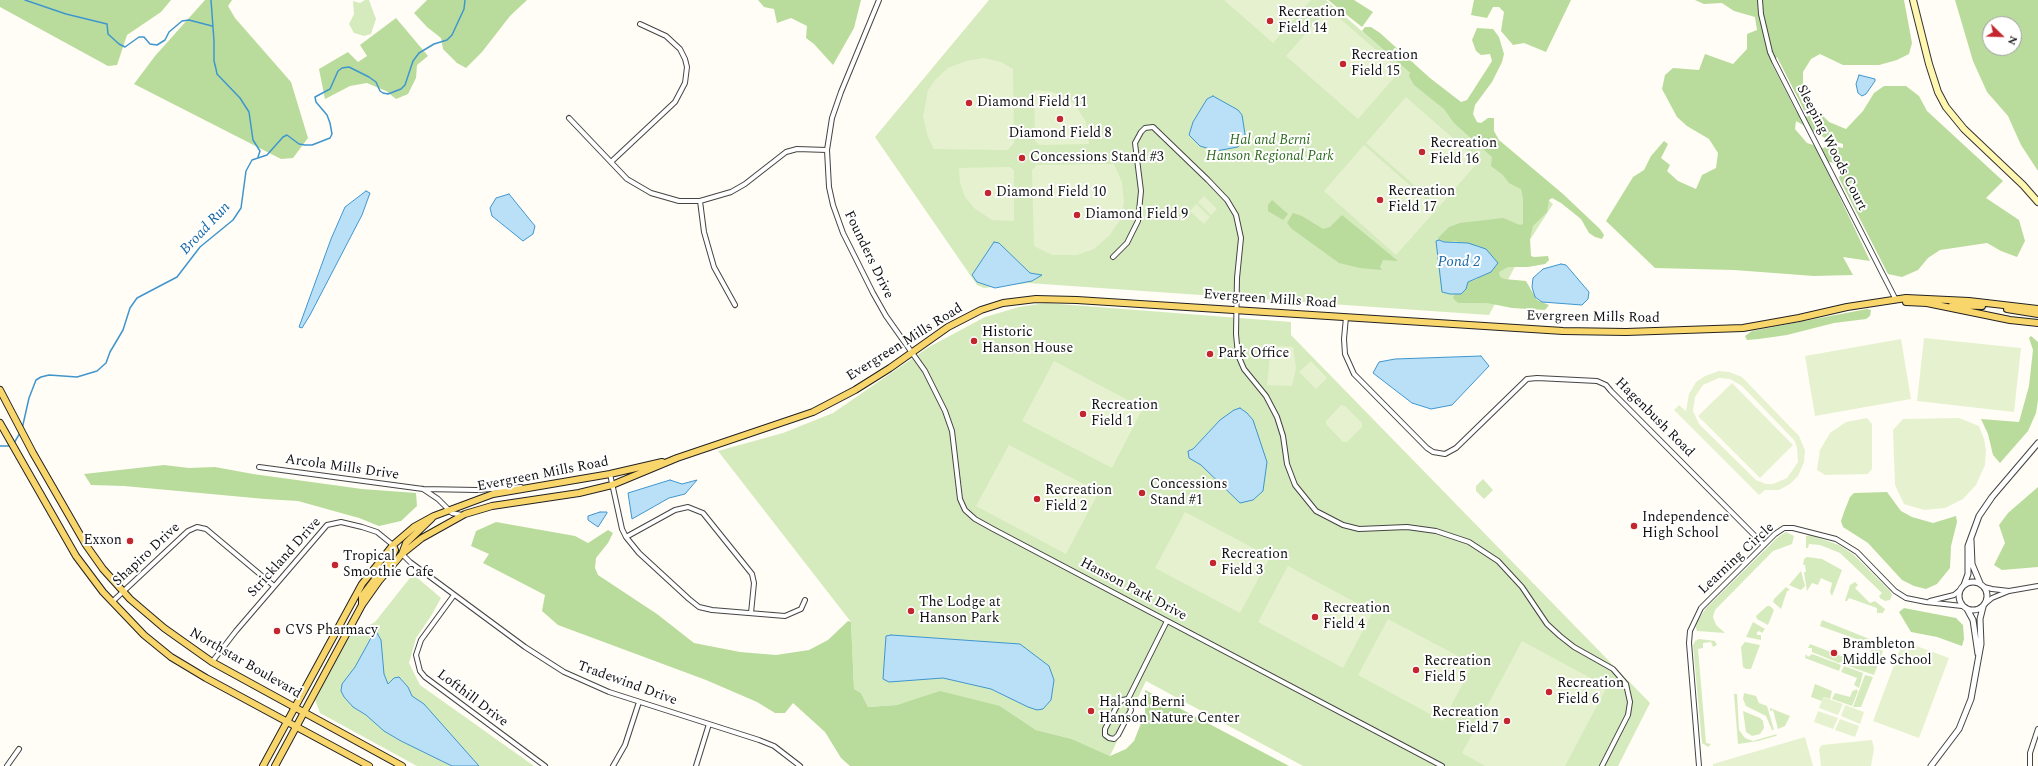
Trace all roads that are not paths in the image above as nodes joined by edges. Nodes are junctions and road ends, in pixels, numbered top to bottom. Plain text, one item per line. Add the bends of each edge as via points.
1 (879, 0) edge
2 (1760, 0) edge
3 (1913, 0) edge
4 (640, 24) dead end
5 (569, 118) dead end
6 (827, 150) junction
7 (611, 162) junction
8 (700, 201) junction
9 (2038, 202) edge
10 (1113, 257) dead end
11 (1896, 300) junction
12 (735, 305) dead end
13 (1944, 306) junction
14 (2038, 309) edge
15 (1237, 311) junction
16 (2038, 314) edge
17 (1346, 317) junction
18 (2038, 323) edge
19 (912, 352) junction
20 (0, 390) edge
21 (0, 423) edge
22 (2037, 446) edge
23 (677, 458) junction
24 (258, 467) dead end
25 (610, 474) junction
26 (552, 484) junction
27 (612, 485) junction
28 (423, 489) junction
29 (450, 510) junction
30 (465, 514) junction
31 (434, 516) junction
32 (626, 537) junction
33 (1971, 540) junction
34 (394, 545) junction
35 (1764, 545) junction
36 (402, 554) junction
37 (1982, 585) junction
38 (274, 586) junction
39 (2038, 586) edge
40 (1962, 587) junction
41 (2009, 591) junction
42 (123, 592) junction
43 (454, 595) junction
44 (805, 600) dead end
45 (112, 602) junction
46 (1926, 602) junction
47 (1985, 605) junction
48 (362, 606) junction
49 (1965, 607) junction
50 (751, 613) junction
51 (1166, 621) junction
52 (1979, 655) junction
53 (212, 662) junction
54 (1128, 699) junction
55 (639, 702) junction
56 (295, 707) junction
57 (304, 712) junction
58 (286, 722) junction
59 (709, 724) junction
60 (296, 726) junction
61 (2038, 729) edge
62 (19, 749) dead end
63 (795, 762) junction
64 (7, 766) edge
65 (263, 766) edge
66 (275, 766) edge
67 (369, 766) edge
68 (402, 766) edge
69 (545, 766) edge
70 (613, 766) edge
71 (696, 766) edge
72 (792, 766) edge
73 (800, 766) edge
74 (1442, 766) edge
75 (1602, 766) edge
76 (1699, 766) edge
77 (1931, 766) edge
78 (2030, 766) edge

1 - 6 street, Founders Drive via 841,92 832,118
2 - 11 street, Sleeping Woods Court via 1761,14 1774,61
3 - 9 main road via 1928,64 1946,107
4 - 7 street via 666,36 680,49 687,67 685,83 675,102
5 - 7 street
6 - 8 street via 797,149 786,152 738,189
6 - 19 street, Founders Drive via 829,188 843,233 886,316
7 - 8 street via 627,179 651,193 679,201
8 - 12 street via 714,267
10 - 15 street via 1127,243 1138,221 1141,190 1134,143 1145,128 1153,127 1208,180 1236,214 1241,238
11 - 13 main road, Evergreen Mills Road
11 - 14 main road, Evergreen Mills Road via 1963,300
11 - 17 main road, Evergreen Mills Road via 1744,328 1705,330 1563,331
13 - 16 main road via 1974,305
13 - 18 main road, Evergreen Mills Road via 2010,320
15 - 17 main road, Evergreen Mills Road
15 - 19 main road, Evergreen Mills Road via 1078,300 1026,300 1003,303 971,315 948,327
15 - 75 street via 1236,345 1241,363 1272,406 1283,436 1292,479 1316,511 1332,521 1359,529 1423,528 1469,542 1505,568 1522,587 1547,624 1560,636 1618,673 1628,689 1629,709 1625,724
17 - 35 street, Hagenbush Road via 1344,339 1348,365 1433,452 1445,454 1456,448 1527,379 1597,381 1606,385
19 - 23 main road, Evergreen Mills Road via 855,390 813,412
19 - 51 street, Hanson Park Drive via 925,371 952,431 960,498 967,512 993,529
20 - 42 main road, Northstar Boulevard via 86,545
21 - 45 main road, Northstar Boulevard via 68,546
22 - 33 street via 1985,506
23 - 25 main road, Evergreen Mills Road
23 - 27 main road, Evergreen Mills Road
24 - 28 street, Arcola Mills Drive
25 - 26 main road, Evergreen Mills Road
25 - 27 street
26 - 28 street, Arcola Mills Drive via 478,490
26 - 29 main road, Evergreen Mills Road via 493,494
27 - 30 main road, Evergreen Mills Road via 579,493 492,506
27 - 32 street
28 - 29 street
29 - 30 street via 456,514
29 - 31 main road, Evergreen Mills Road
30 - 36 main road, Evergreen Mills Road via 422,538
31 - 34 main road, Evergreen Mills Road via 414,527
31 - 36 main road via 406,543
32 - 50 street via 639,553 699,606 712,610
32 - 50 street via 675,510 688,507 703,513 752,574 754,583
33 - 37 street via 1972,564
33 - 40 street via 1968,546 1968,574
34 - 38 street, Strickland Drive via 371,530 341,522 331,523
34 - 48 main road via 392,558 362,596
34 - 56 main road, Evergreen Mills Road via 362,584
35 - 46 street, Learning Circle via 1780,531 1793,528 1836,539 1857,552 1899,594
35 - 76 street, Learning Circle via 1701,608 1690,631
36 - 43 street, Tradewind Drive
36 - 48 main road, Evergreen Mills Road
37 - 40 street via 1972,582
37 - 41 street
37 - 47 street via 1988,594
38 - 42 street, Shapiro Drive via 206,529 197,527 188,532
38 - 53 street, Strickland Drive
39 - 41 street
40 - 46 street, Learning Circle via 1954,595
40 - 49 street via 1959,598
41 - 47 street via 1992,598
42 - 45 street, Shapiro Drive
42 - 53 main road, Northstar Boulevard via 164,628
43 - 55 street, Tradewind Drive via 544,660 586,682
43 - 69 street, Lofthill Drive via 421,640 416,655 420,671
44 - 50 street via 801,609 785,616
45 - 58 main road, Northstar Boulevard via 144,635 171,657
46 - 49 street, Learning Circle
47 - 49 street via 1975,611
47 - 52 street via 1980,619
48 - 57 main road, Evergreen Mills Road
49 - 52 street via 1973,620
51 - 54 street
51 - 74 street, Hanson Park Drive
52 - 77 street via 1966,714 1949,743
53 - 56 main road, Northstar Boulevard
54 - 54 street via 1130,710 1118,735 1108,738 1105,729 1114,710 1122,700
55 - 59 street, Tradewind Drive
55 - 70 street via 625,745
56 - 57 main road, Northstar Boulevard
56 - 58 main road, Evergreen Mills Road
57 - 60 main road, Evergreen Mills Road
57 - 68 main road, Northstar Boulevard
58 - 60 main road, Northstar Boulevard
58 - 65 main road, Evergreen Mills Road
59 - 63 street, Tradewind Drive via 774,746
59 - 71 street
60 - 66 main road, Evergreen Mills Road
60 - 67 main road, Northstar Boulevard
61 - 78 street via 2030,753
62 - 64 street
63 - 72 street
63 - 73 street, Tradewind Drive

